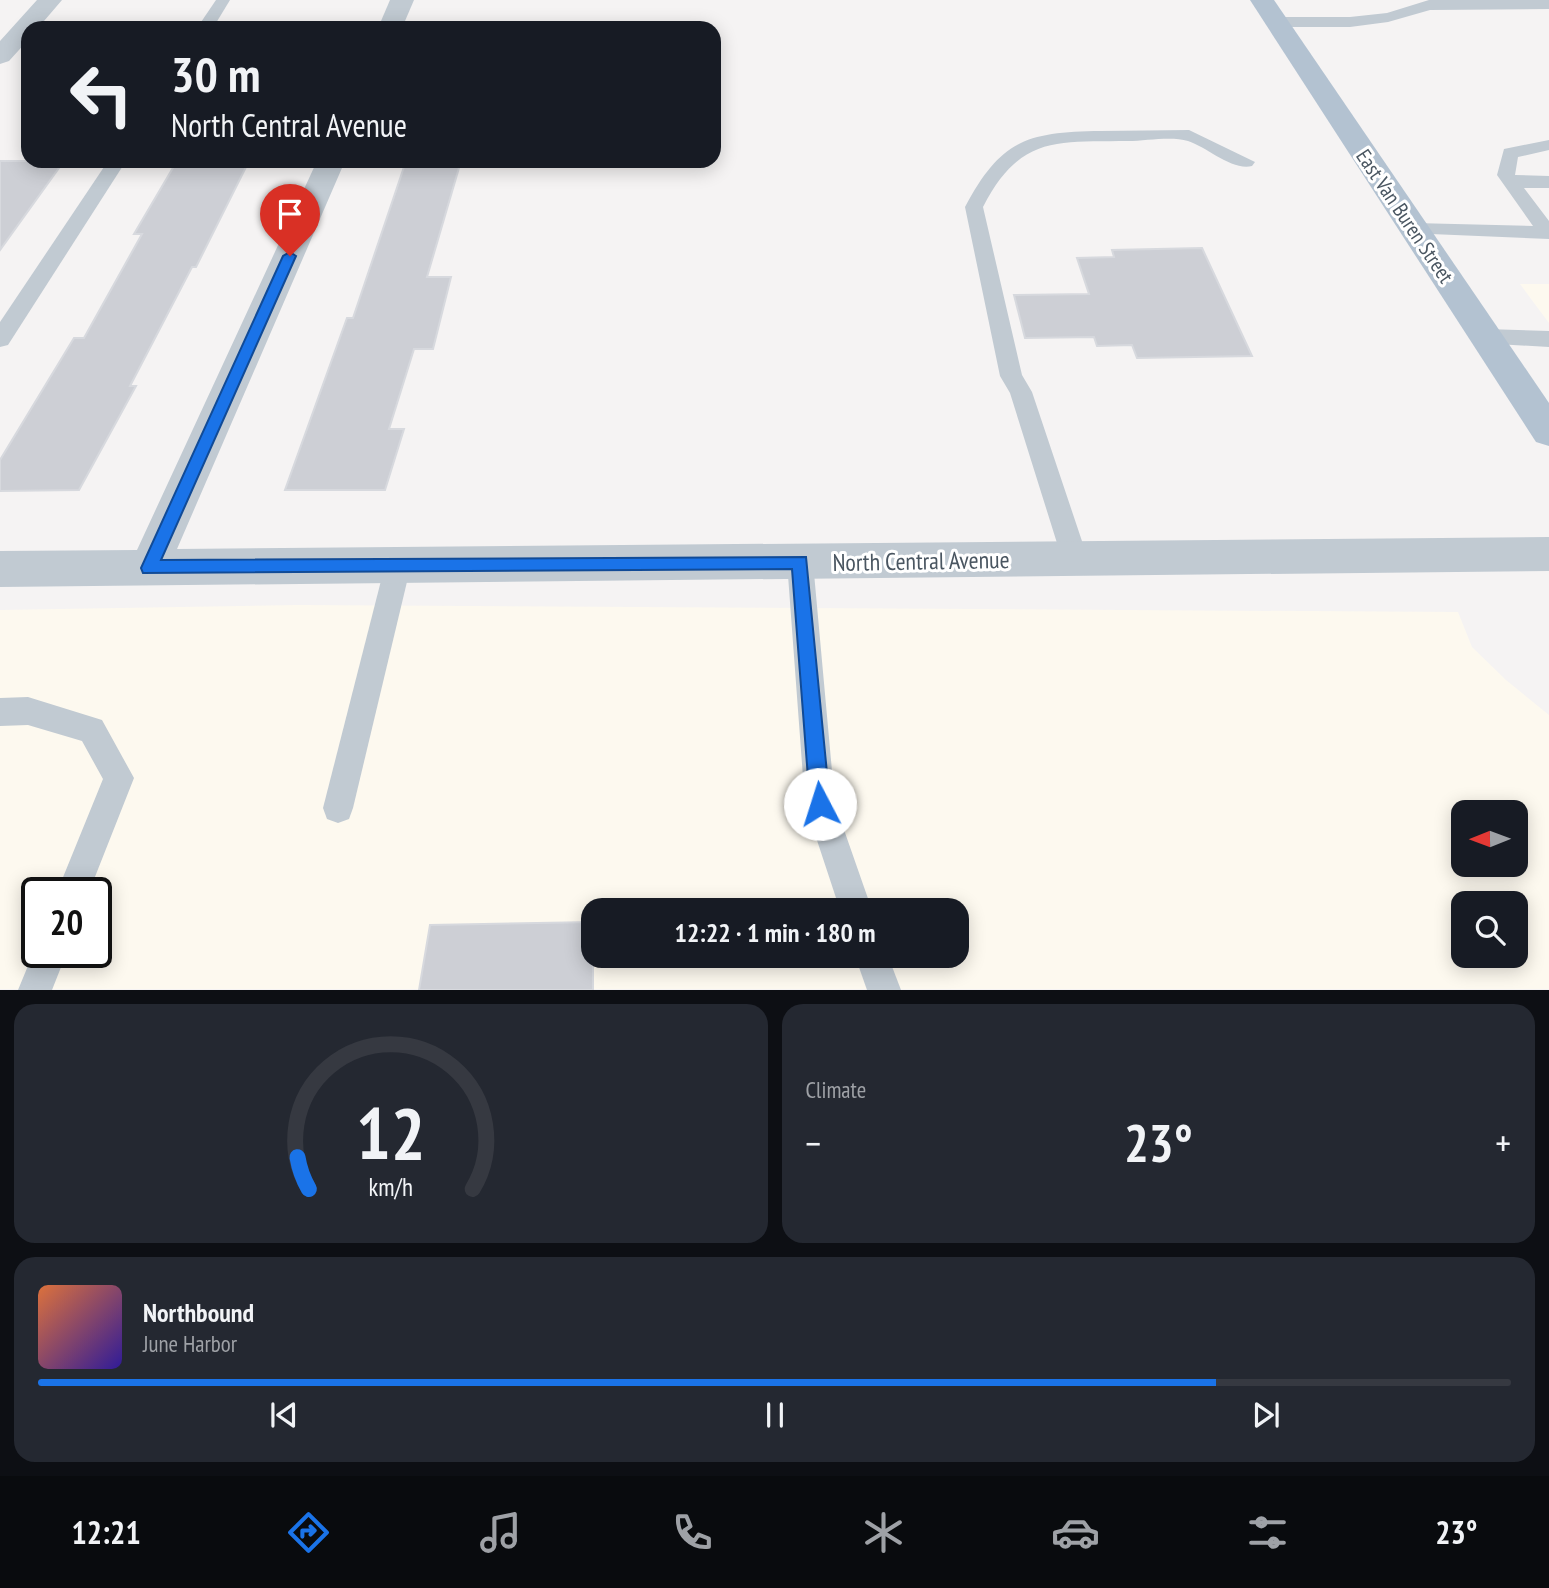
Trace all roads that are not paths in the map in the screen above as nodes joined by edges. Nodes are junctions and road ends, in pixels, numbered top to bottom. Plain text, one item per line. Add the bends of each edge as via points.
1 (50, 0) edge
2 (223, 0) edge
3 (402, 0) edge
4 (1549, 4) edge
5 (1269, 11) edge
6 (31, 21) edge
7 (210, 21) edge
8 (393, 21) edge
9 (21, 32) edge
10 (0, 56) edge
11 (1549, 145) edge
12 (1246, 162) dead end
13 (112, 168) edge
14 (328, 168) edge
15 (1549, 182) edge
16 (1511, 183) junction
17 (1414, 229) junction
18 (1486, 337) junction
19 (0, 339) edge
20 (1549, 339) edge
21 (1549, 432) edge
22 (1549, 554) edge
23 (1075, 559) junction
24 (800, 562) junction
25 (398, 565) junction
26 (149, 568) junction
27 (0, 569) edge
28 (0, 712) edge
29 (338, 808) dead end
30 (79, 877) edge
31 (852, 898) edge
32 (44, 968) edge
33 (876, 968) edge
34 (35, 989) edge
35 (884, 989) edge

1 - 6 street
2 - 7 lane
3 - 8 street
4 - 5 lane via 1429,5 1388,18 1363,20
5 - 17 main road, East Van Buren Street
9 - 10 street
11 - 16 lane via 1510,153 1506,175
12 - 23 lane via 1189,135 1052,137 1027,146 1003,164 974,207 1011,376 1021,392
13 - 19 lane
14 - 26 street
15 - 16 lane
16 - 17 lane via 1549,233
17 - 18 main road, East Van Buren Street
18 - 20 lane
18 - 21 main road, East Van Buren Street
22 - 23 street, North Central Avenue
23 - 24 street, North Central Avenue
24 - 25 street, North Central Avenue
24 - 31 lane via 820,804
25 - 26 street, North Central Avenue
25 - 29 lane
26 - 27 street, North Central Avenue
28 - 30 lane via 28,711 92,730 119,778
32 - 34 lane
33 - 35 lane

